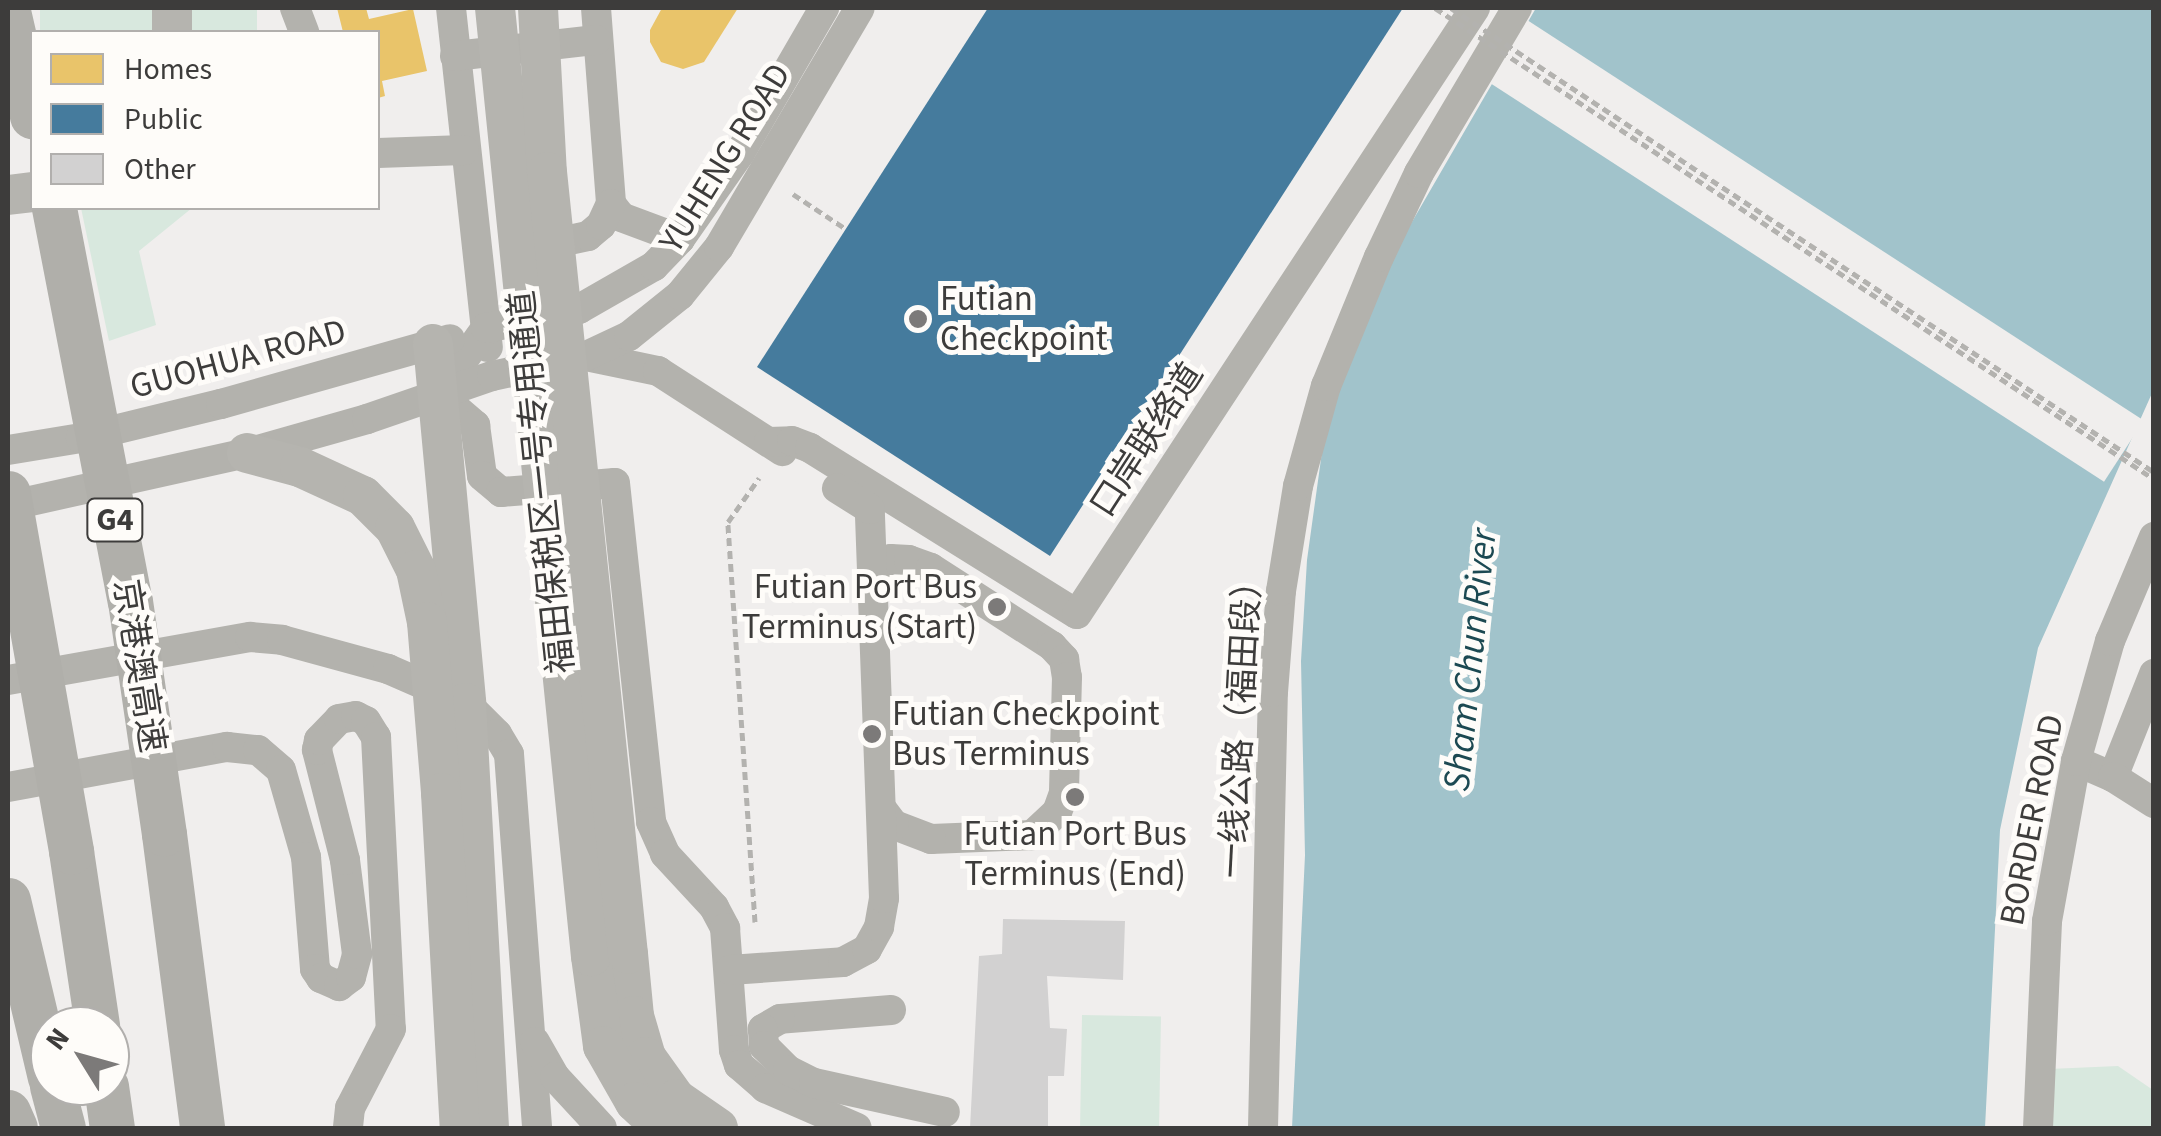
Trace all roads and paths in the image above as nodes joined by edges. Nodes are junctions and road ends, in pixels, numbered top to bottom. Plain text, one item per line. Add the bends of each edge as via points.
1 (450, 8) edge
2 (495, 8) edge
3 (538, 8) edge
4 (596, 8) edge
5 (824, 8) edge
6 (860, 8) edge
7 (1435, 8) edge
8 (1450, 8) edge
9 (1476, 8) edge
10 (1517, 8) edge
11 (8, 11) edge
12 (596, 40) junction
13 (455, 56) junction
14 (30, 107) edge
15 (464, 150) junction
16 (380, 153) edge
17 (792, 194) dead end
18 (610, 204) junction
19 (54, 210) edge
20 (846, 228) dead end
21 (680, 239) junction
22 (477, 258) junction
23 (486, 328) junction
24 (433, 344) junction
25 (586, 356) junction
26 (492, 376) junction
27 (439, 394) junction
28 (769, 442) junction
29 (8, 450) edge
30 (247, 453) junction
31 (2154, 475) edge
32 (758, 478) dead end
33 (8, 493) edge
34 (8, 506) edge
35 (2154, 537) edge
36 (872, 570) junction
37 (2154, 674) edge
38 (8, 680) edge
39 (449, 694) junction
40 (2076, 761) junction
41 (2113, 777) junction
42 (8, 788) edge
43 (2154, 803) edge
44 (881, 808) junction
45 (8, 900) edge
46 (755, 922) dead end
47 (610, 955) junction
48 (730, 970) junction
49 (33, 1006) edge
50 (94, 1006) edge
51 (891, 1010) dead end
52 (530, 1036) junction
53 (8, 1112) edge
54 (945, 1112) dead end
55 (15, 1128) edge
56 (202, 1128) edge
57 (348, 1128) edge
58 (460, 1128) edge
59 (490, 1128) edge
60 (537, 1128) edge
61 (602, 1128) edge
62 (663, 1128) edge
63 (718, 1128) edge
64 (857, 1128) edge
65 (1263, 1128) edge
66 (2038, 1128) edge

1 - 13 street
2 - 47 main road, 福田保税区一号专用通道, bridge
3 - 47 main road, 福田保税区一号专用通道, bridge
4 - 12 street
5 - 21 street, YUHENG ROAD via 740,154
6 - 25 street, YUHENG ROAD via 741,213 697,275 658,316
7 - 31 path, bridge
8 - 31 path, bridge
9 - 28 street, 口岸联络道 via 1078,614 810,448
10 - 65 street, 一线公路（福田段） via 1379,256 1326,386 1298,486 1273,692
11 - 14 highway
12 - 13 street
12 - 18 street
13 - 15 street
15 - 16 street
15 - 22 street
17 - 20 path
18 - 21 street via 621,217
18 - 22 street via 588,236
19 - 56 highway, 京港澳高速 / G4, bridge via 130,602
21 - 23 street, YUHENG ROAD via 634,282 580,309
22 - 23 street
23 - 24 street, GUOHUA ROAD
23 - 26 street
23 - 27 street
24 - 27 main road
24 - 29 street, GUOHUA ROAD via 221,404
25 - 26 street, YUHENG ROAD
25 - 28 street via 658,371
26 - 27 street, YUHENG ROAD
27 - 30 street
27 - 39 main road
27 - 48 street via 475,425 482,476 501,492 615,483 651,822 665,854 714,906 725,928
28 - 36 street via 870,509
30 - 34 street
30 - 39 main road via 332,480 363,496 394,528 416,570
32 - 46 path via 728,522
33 - 50 highway, bridge
35 - 40 street, BORDER ROAD via 2110,641
36 - 44 street
36 - 44 street via 891,560 931,568 1052,646 1068,677 1064,793 1058,812 1032,834 931,839 894,825
37 - 41 street
38 - 39 street via 250,638 322,650
39 - 52 street via 483,717 509,754
39 - 58 main road
39 - 59 main road
40 - 41 street
40 - 66 street, BORDER ROAD via 2048,920
41 - 43 street
42 - 57 street via 227,747 258,750 281,770 306,857 316,969 338,986 351,976 357,954 345,860 316,750 339,719 366,721 376,736 391,1028 350,1108
44 - 48 street via 884,898 867,949 843,962
45 - 49 highway
47 - 62 main road via 603,1046 635,1102
47 - 63 main road via 646,1057 676,1098
48 - 64 street via 734,1050 749,1078
51 - 54 street via 780,1020 763,1029 764,1046 788,1070 814,1083
52 - 60 street
52 - 61 street via 555,1077
53 - 55 highway

